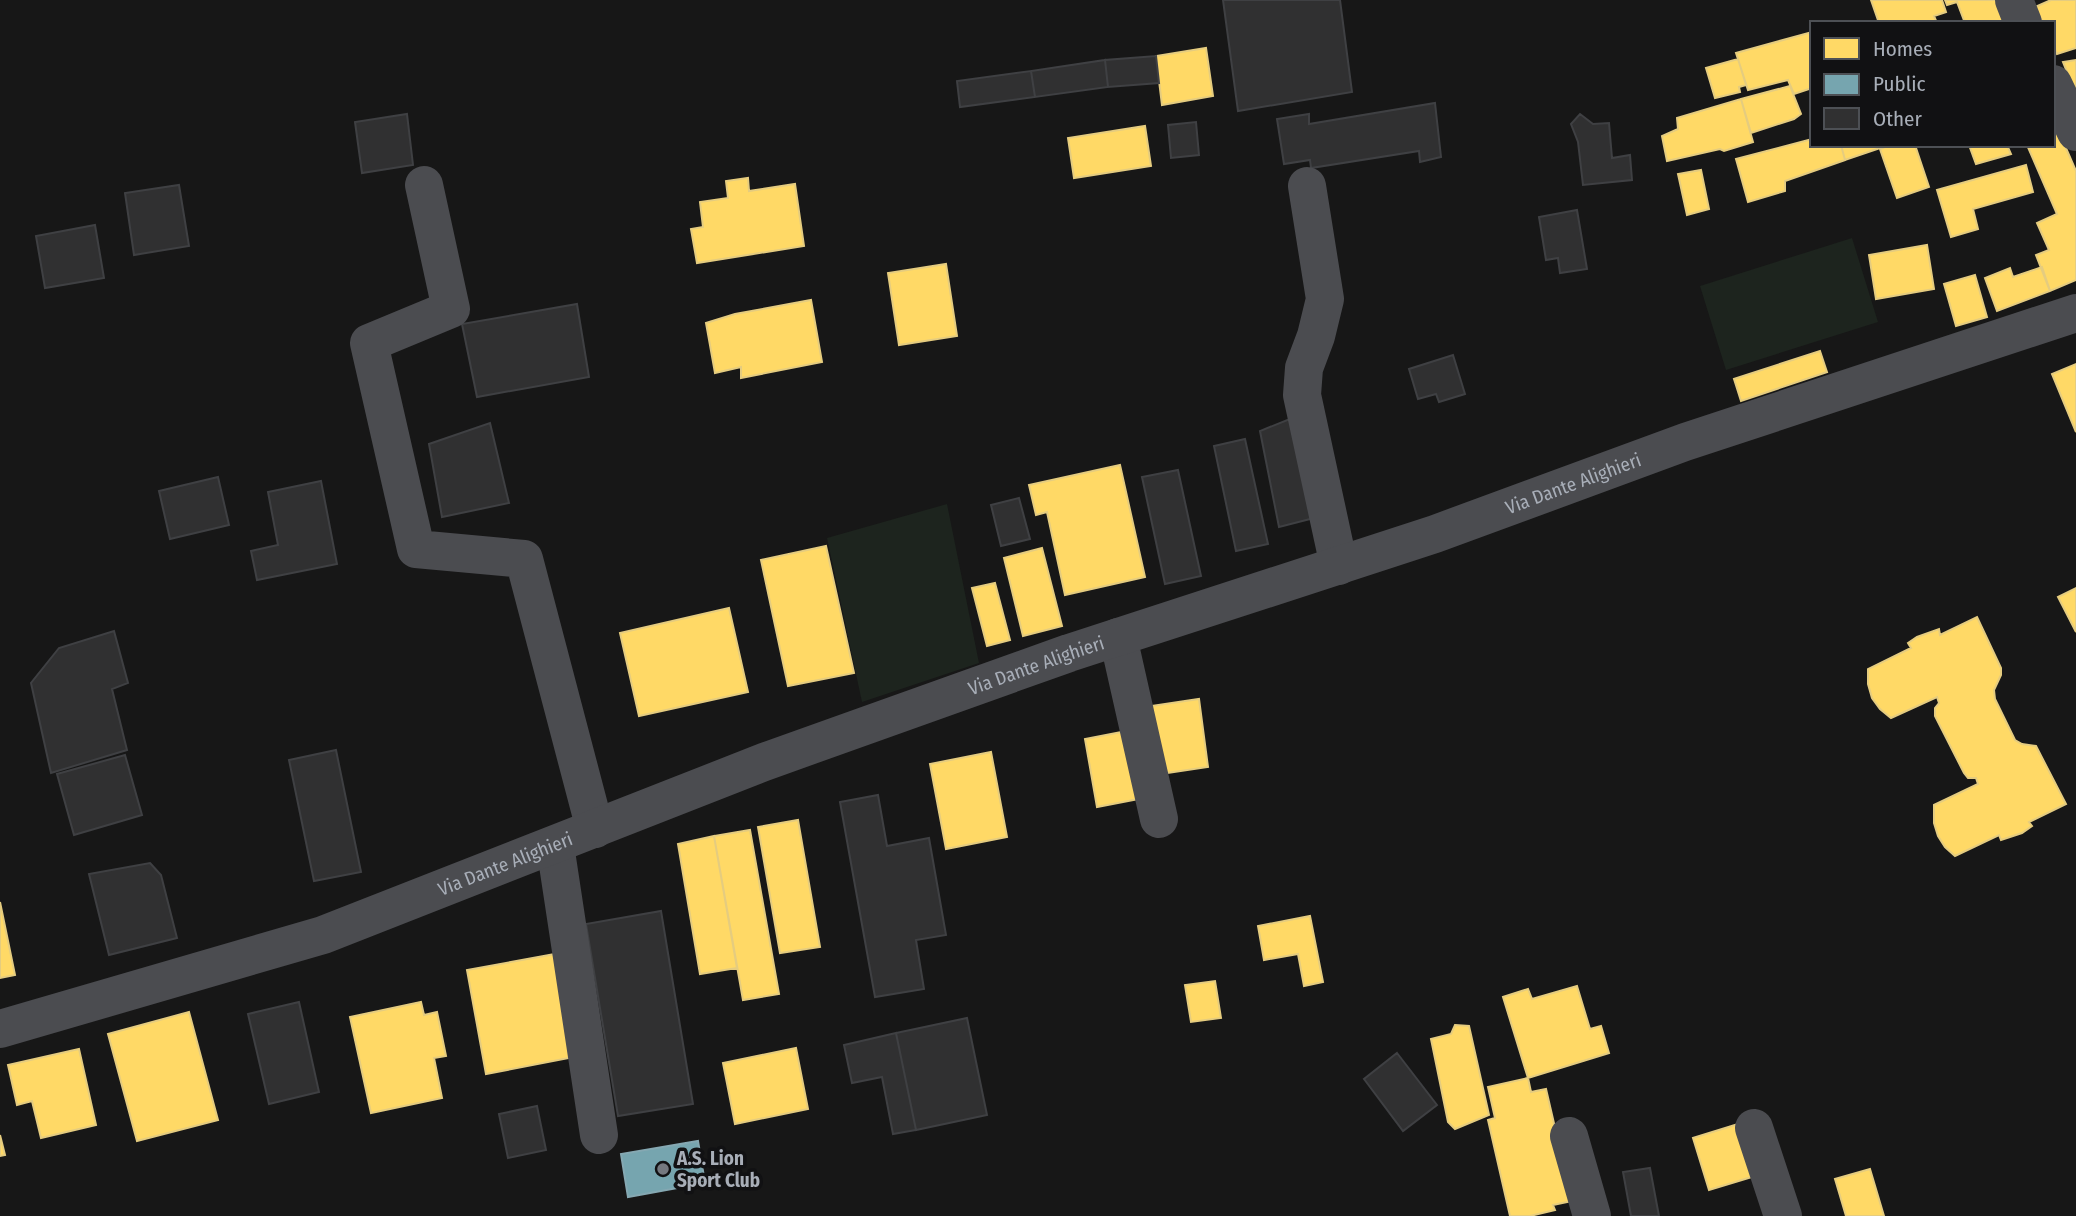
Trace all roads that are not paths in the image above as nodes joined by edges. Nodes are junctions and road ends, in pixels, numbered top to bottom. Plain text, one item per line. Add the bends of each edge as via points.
1 (2014, 0) edge
2 (2022, 21) edge
3 (424, 185) dead end
4 (1307, 186) dead end
5 (2076, 313) edge
6 (1339, 565) junction
7 (1118, 637) junction
8 (1160, 819) dead end
9 (594, 830) junction
10 (555, 845) junction
11 (0, 1029) edge
12 (1754, 1128) dead end
13 (599, 1135) dead end
14 (1569, 1136) dead end
15 (1592, 1216) edge
16 (1783, 1216) edge

1 - 2 street
3 - 9 street via 451,309 369,343 416,549 524,559
4 - 6 street via 1325,299 1304,368 1302,395
5 - 6 street, Via Dante Alighieri via 1685,442
6 - 7 street, Via Dante Alighieri
7 - 8 street
7 - 9 street, Via Dante Alighieri via 764,762
9 - 10 street, Via Dante Alighieri
10 - 11 street, Via Dante Alighieri via 323,935
10 - 13 street
12 - 16 street
14 - 15 street

